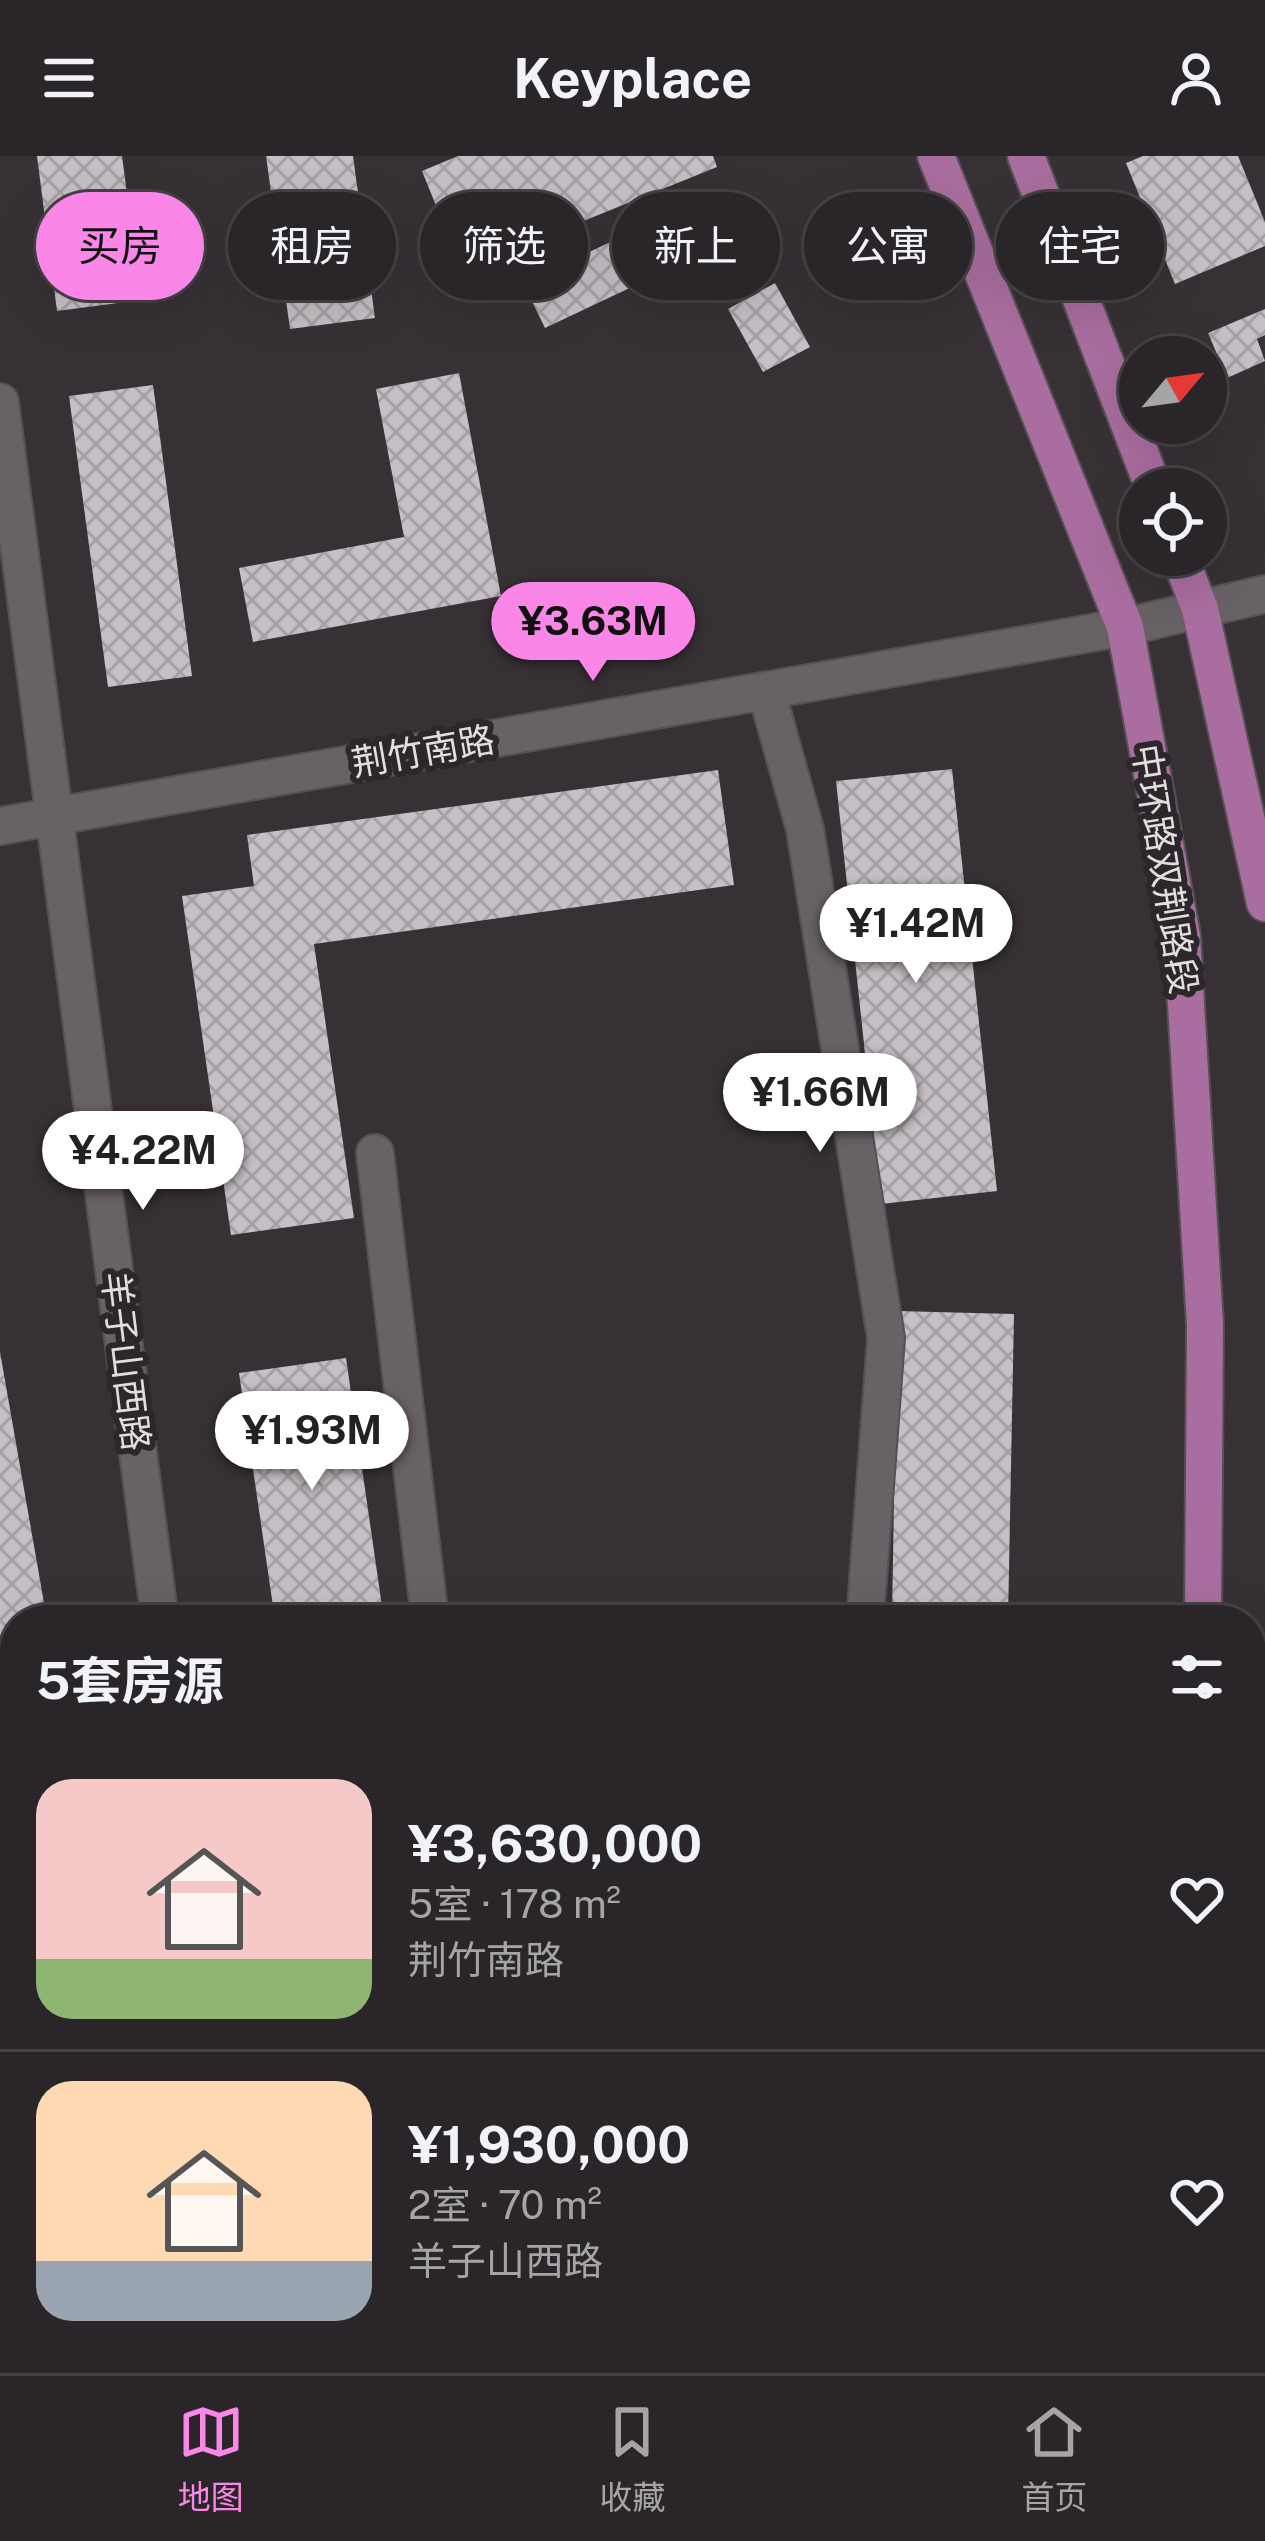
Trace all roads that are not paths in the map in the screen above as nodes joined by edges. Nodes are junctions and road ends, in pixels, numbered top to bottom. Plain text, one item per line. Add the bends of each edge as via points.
1 (936, 156) edge
2 (1026, 156) edge
3 (0, 402) edge
4 (1146, 468) edge
5 (1187, 576) edge
6 (1265, 594) edge
7 (1200, 609) junction
8 (1125, 627) junction
9 (766, 690) junction
10 (55, 816) junction
11 (0, 826) edge
12 (1265, 903) edge
13 (375, 1153) dead end
14 (158, 1605) edge
15 (428, 1605) edge
16 (867, 1605) edge
17 (1202, 1605) edge

1 - 8 main road, 中环路双荆路段
2 - 4 main road
3 - 10 street, 羊子山西路
5 - 7 main road
6 - 7 street, 荆竹南路
7 - 8 street, 荆竹南路
7 - 12 main road
8 - 9 street, 荆竹南路
8 - 17 main road, 中环路双荆路段 via 1182,936 1205,1325
9 - 10 street, 荆竹南路
9 - 16 street via 806,829 886,1338
10 - 11 street, 荆竹南路
10 - 14 street, 羊子山西路
13 - 15 street

